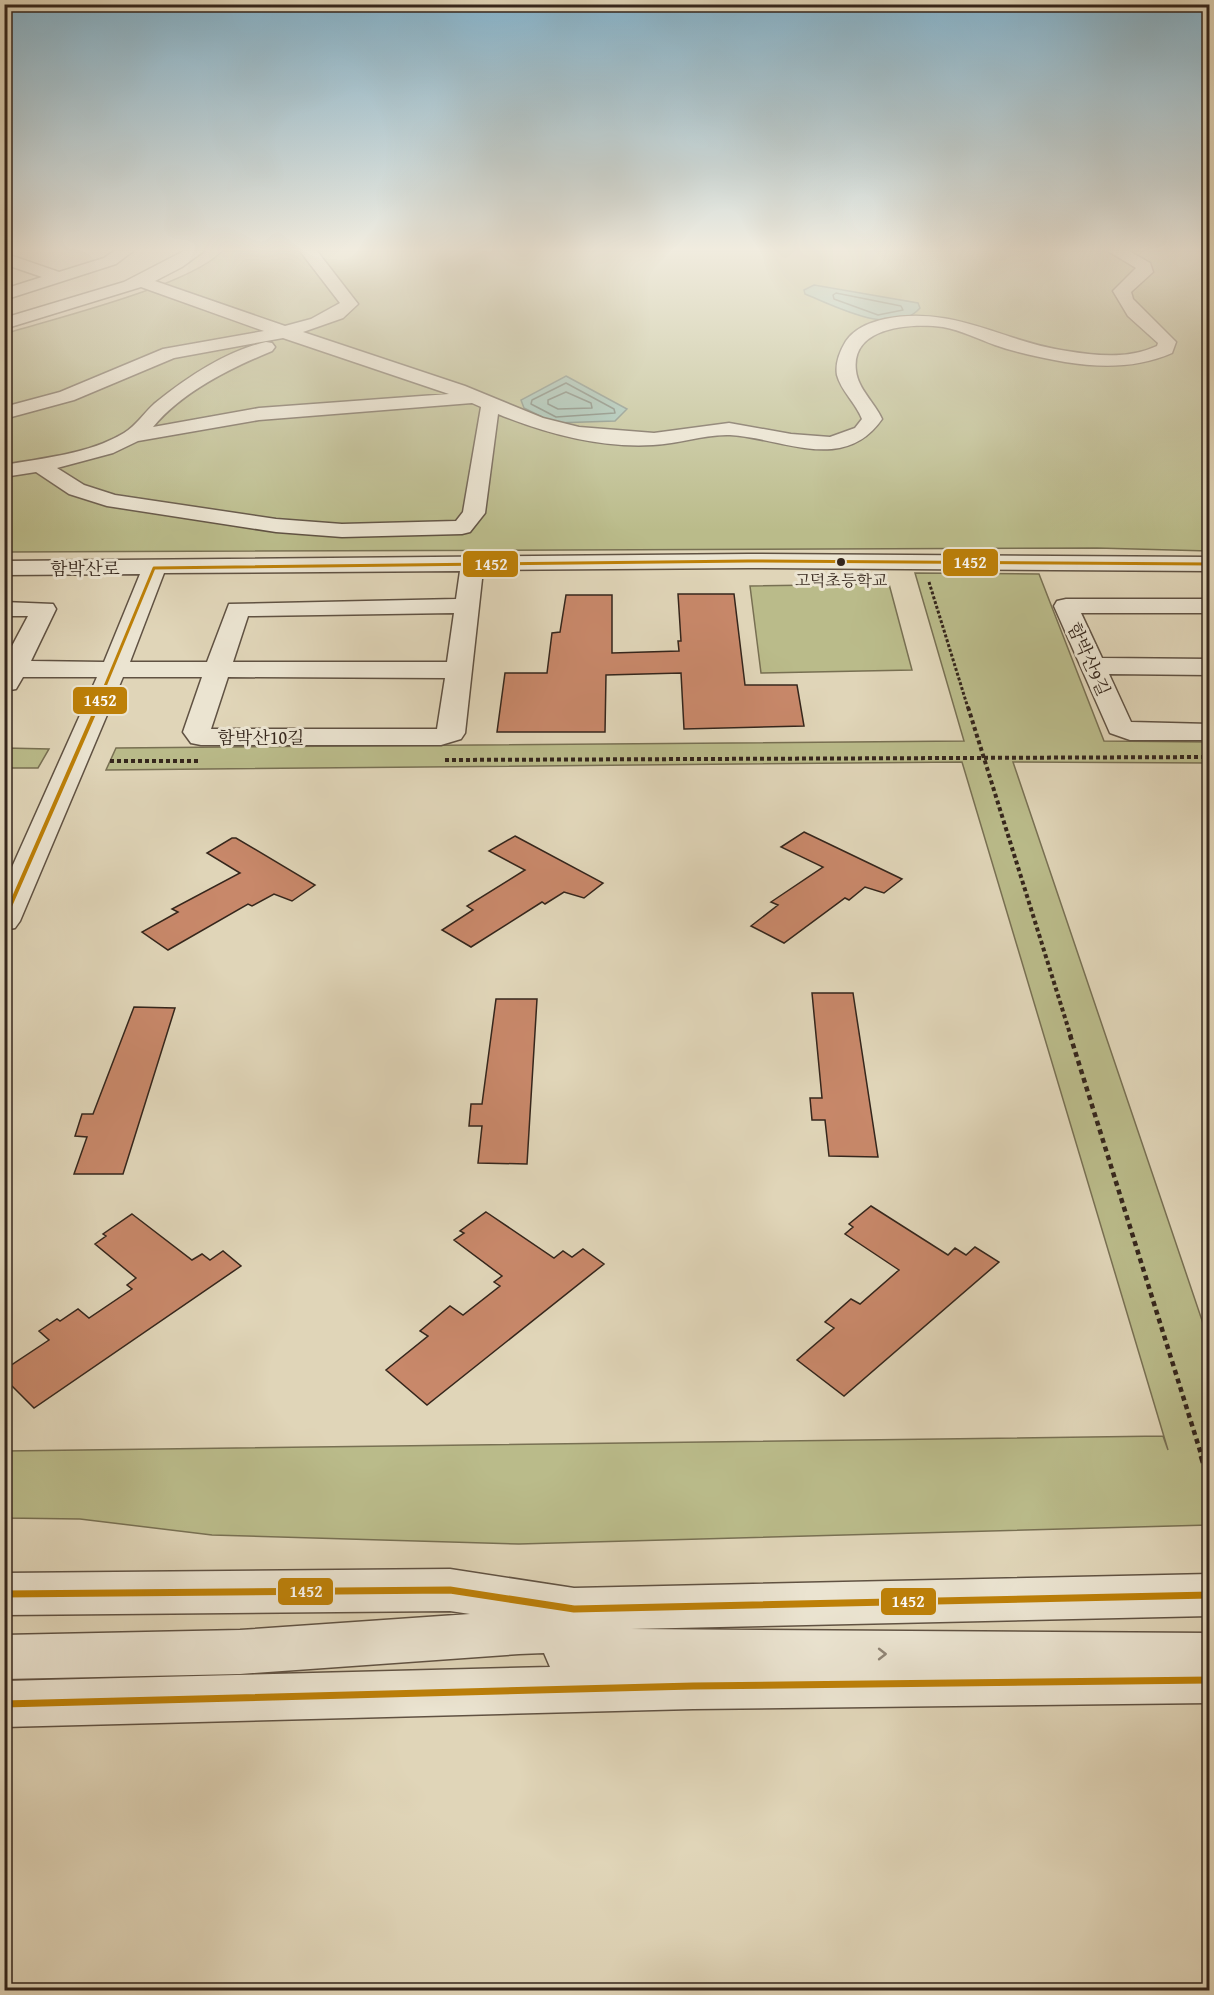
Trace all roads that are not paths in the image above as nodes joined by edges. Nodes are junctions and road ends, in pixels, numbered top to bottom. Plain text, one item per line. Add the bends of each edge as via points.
1 (224, 344) edge
2 (268, 344) edge
3 (323, 344) edge
4 (852, 344) edge
5 (1013, 344) edge
6 (1167, 344) edge
7 (486, 400) junction
8 (4, 413) edge
9 (134, 436) junction
10 (40, 465) junction
11 (4, 471) edge
12 (1047, 563) junction
13 (472, 564) junction
14 (1209, 564) edge
15 (4, 568) edge
16 (154, 568) junction
17 (466, 606) junction
18 (1066, 606) junction
19 (1209, 606) edge
20 (4, 609) edge
21 (1092, 666) junction
22 (1209, 667) edge
23 (114, 668) junction
24 (218, 668) junction
25 (459, 670) junction
26 (8, 676) edge
27 (1209, 732) edge
28 (4, 921) edge
29 (4, 1594) edge
30 (1209, 1595) edge
31 (574, 1609) junction
32 (1209, 1618) edge
33 (519, 1632) junction
34 (1209, 1655) edge
35 (4, 1657) edge
36 (4, 1667) edge
37 (1209, 1680) edge
38 (4, 1704) edge

1 - 8 street via 170,353 67,396
2 - 9 street via 220,367 153,416
3 - 7 street
4 - 7 street via 845,370 851,386 868,404 872,419 867,431 826,444 722,430 664,438 604,436 543,424
5 - 6 street via 1089,358 1139,360 1156,356
7 - 9 street via 259,414
7 - 10 street via 488,413 474,513 462,526 310,529 115,504 72,488
9 - 10 street
10 - 11 street
12 - 13 street, 함박산로
12 - 14 street, 함박산로
12 - 18 street
13 - 16 street, 함박산로
13 - 17 street, 함박산10길
15 - 16 street, 함박산로
16 - 23 street
17 - 24 street, 함박산10길 via 240,599
17 - 25 street, 함박산10길
18 - 19 street, 함박산9길
18 - 21 street, 함박산9길
20 - 26 street via 47,602
21 - 22 street
21 - 27 street, 함박산9길 via 1120,727 1130,732
23 - 24 street
23 - 26 street
23 - 28 street
24 - 25 street
24 - 25 street, 함박산10길 via 196,732 201,738 441,737 451,733
29 - 31 street via 450,1590
30 - 31 street
31 - 33 street
32 - 33 street
33 - 35 street via 240,1652
36 -> 34 street via 563,1652
37 - 38 street via 693,1686

